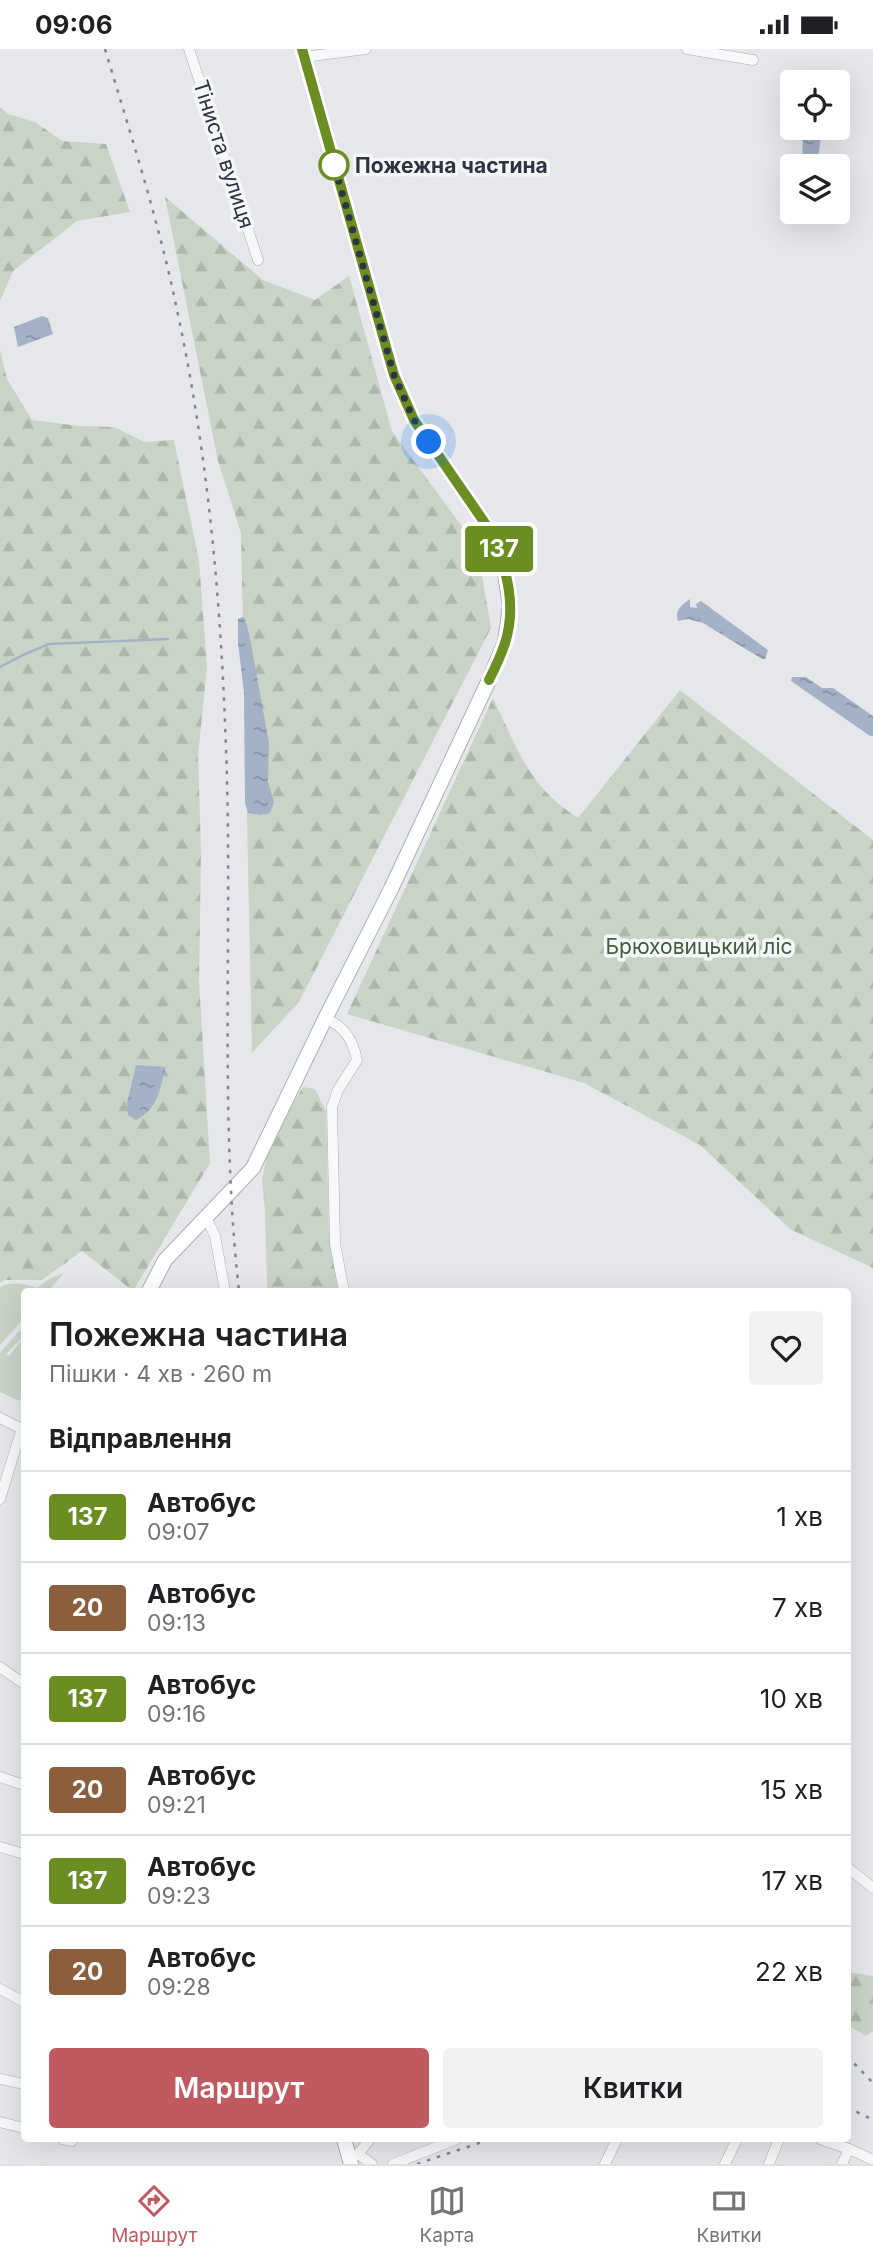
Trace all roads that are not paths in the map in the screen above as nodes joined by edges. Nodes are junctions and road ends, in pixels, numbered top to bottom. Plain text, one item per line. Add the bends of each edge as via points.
1 (189, 49) edge
2 (366, 49) edge
3 (687, 49) edge
4 (303, 53) edge
5 (753, 60) dead end
6 (258, 260) dead end
7 (325, 1019) junction
8 (206, 1217) junction
9 (151, 1288) edge
10 (224, 1288) edge
11 (343, 1288) edge
12 (0, 1418) edge
13 (21, 1428) edge
14 (21, 1435) edge
15 (0, 1499) edge
16 (0, 1667) edge
17 (21, 1682) edge
18 (0, 1777) edge
19 (21, 1784) edge
20 (0, 1847) edge
21 (21, 1853) edge
22 (851, 1870) edge
23 (873, 1888) edge
24 (0, 1989) edge
25 (21, 1999) edge
26 (0, 2079) edge
27 (21, 2083) edge
28 (0, 2122) edge
29 (21, 2128) edge
30 (345, 2142) edge
31 (367, 2142) edge
32 (449, 2142) edge
33 (616, 2142) edge
34 (736, 2142) edge
35 (778, 2142) edge
36 (829, 2142) edge
37 (849, 2149) junction
38 (353, 2158) edge
39 (873, 2160) edge
40 (372, 2164) edge
41 (393, 2164) edge
42 (605, 2164) edge
43 (725, 2164) edge
44 (769, 2164) edge
45 (842, 2164) edge

1 - 6 street, Тіниста вулиця
2 - 4 street
3 - 5 street
4 - 7 main road via 394,375 414,420 499,548 508,586 509,620 489,680
7 - 8 main road via 253,1168
7 - 11 street via 338,1023 354,1046 357,1060 332,1107 335,1244
8 - 9 main road via 166,1260
8 - 10 street via 215,1236
12 - 13 street
14 - 15 street
16 - 17 street
18 - 19 street
20 - 21 street
22 - 23 street
24 - 25 street
26 - 27 street
28 - 29 street
30 - 38 main road
31 - 38 street
32 - 41 street
33 - 42 street
34 - 43 street
35 - 44 street
36 - 37 street
37 - 39 street
37 - 45 street
38 - 40 street

